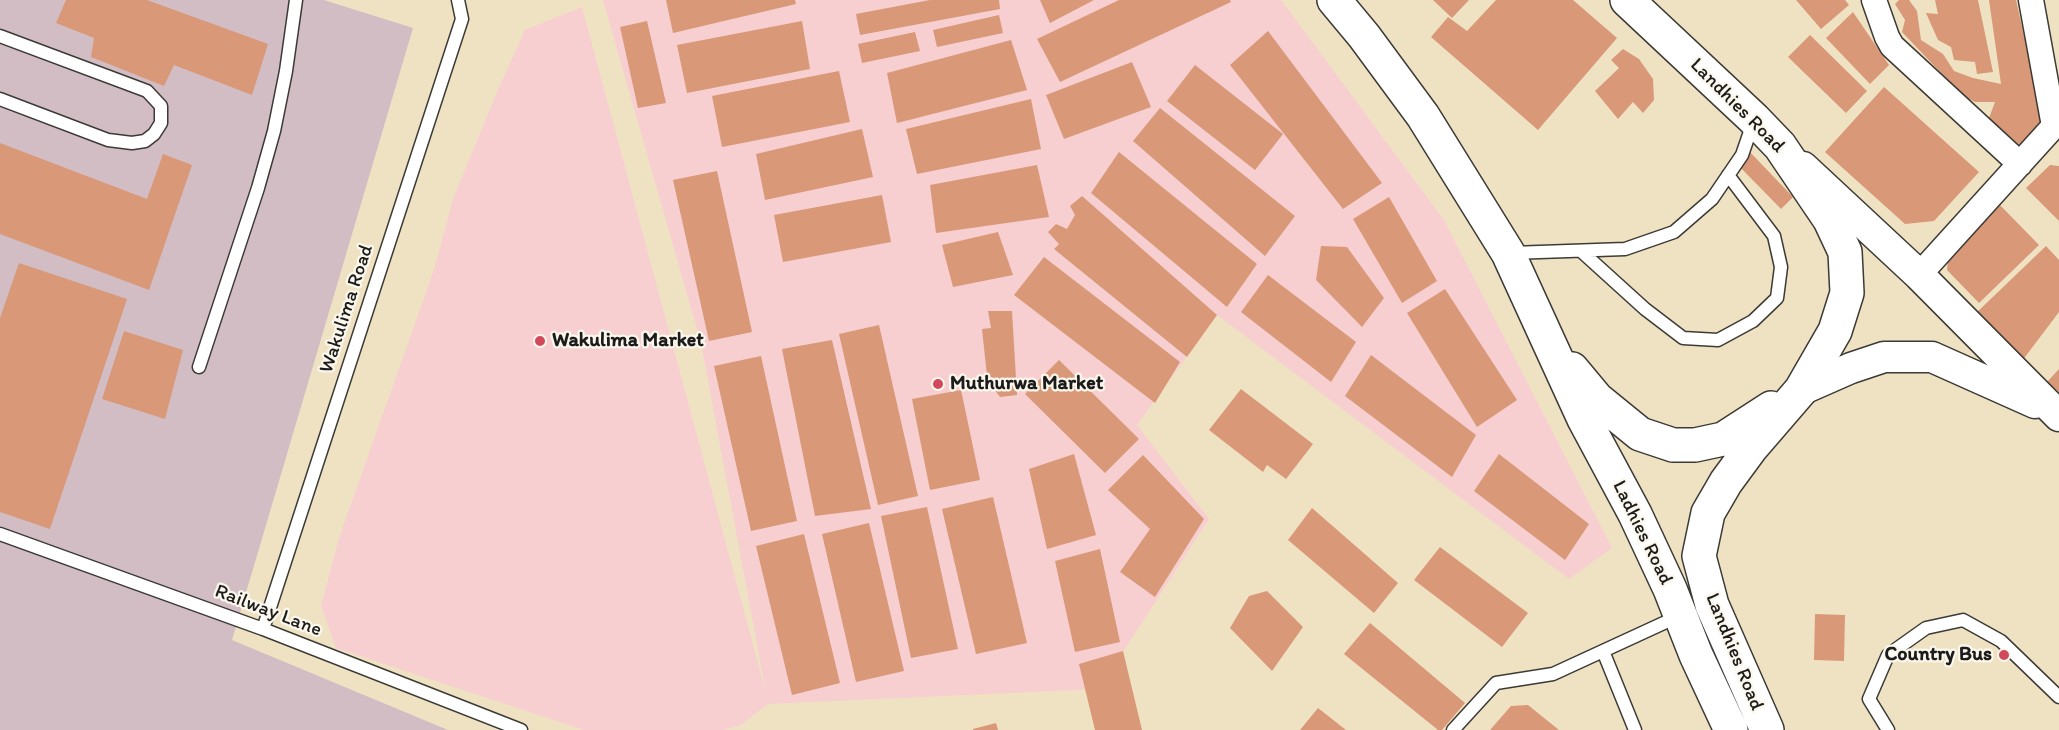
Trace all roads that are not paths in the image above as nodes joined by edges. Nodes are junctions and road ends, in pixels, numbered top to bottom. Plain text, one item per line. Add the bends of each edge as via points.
1 (296, 0) edge
2 (458, 0) edge
3 (1334, 0) edge
4 (1627, 0) edge
5 (1874, 0) edge
6 (2031, 0) edge
7 (0, 36) edge
8 (0, 99) edge
9 (1754, 119) junction
10 (2057, 126) edge
11 (1780, 146) junction
12 (2020, 164) junction
13 (1728, 176) junction
14 (1581, 251) junction
15 (1508, 254) junction
16 (1919, 275) junction
17 (1546, 338) junction
18 (199, 367) dead end
19 (1801, 390) junction
20 (2057, 414) edge
21 (0, 534) edge
22 (1680, 615) junction
23 (263, 629) junction
24 (1603, 651) junction
25 (2059, 697) edge
26 (521, 730) edge
27 (1453, 730) edge
28 (1635, 730) edge
29 (1731, 730) edge
30 (1767, 730) edge
31 (1888, 730) edge

1 - 18 lane via 271,143
2 - 23 lane, Wakulima Road via 462,20
3 - 15 main road via 1423,116
4 - 9 main road, Landhies Road
5 - 12 street via 1892,46
6 - 10 street
7 - 8 lane via 147,91 161,106 161,123 145,141 108,140
9 - 11 main road, Landhies Road
9 - 13 lane via 1742,155
10 - 12 street
11 - 16 street
11 - 19 main road, Landhies Road via 1830,219 1845,252 1847,293 1835,331
12 - 16 street
13 - 14 lane via 1712,199 1674,232 1625,249
13 - 14 lane via 1774,236 1781,267 1777,298 1754,321 1718,340 1683,338
14 - 15 lane
15 - 17 main road
16 - 20 street
17 - 19 main road, Landhies Road via 1597,399 1640,434 1673,445 1723,439
17 - 22 main road, Ladhies Road via 1635,514
19 - 20 street via 1884,357 1932,357
19 - 30 main road, Landhies Road via 1726,482 1708,513 1700,556 1712,605
21 - 23 lane, Railway Lane
22 - 24 lane
22 - 29 main road, Ladhies Road
23 - 26 lane, Railway Lane
24 - 27 lane via 1553,674 1496,683
24 - 28 lane
25 - 31 lane via 2001,641 1963,620 1926,628 1888,655 1869,699

